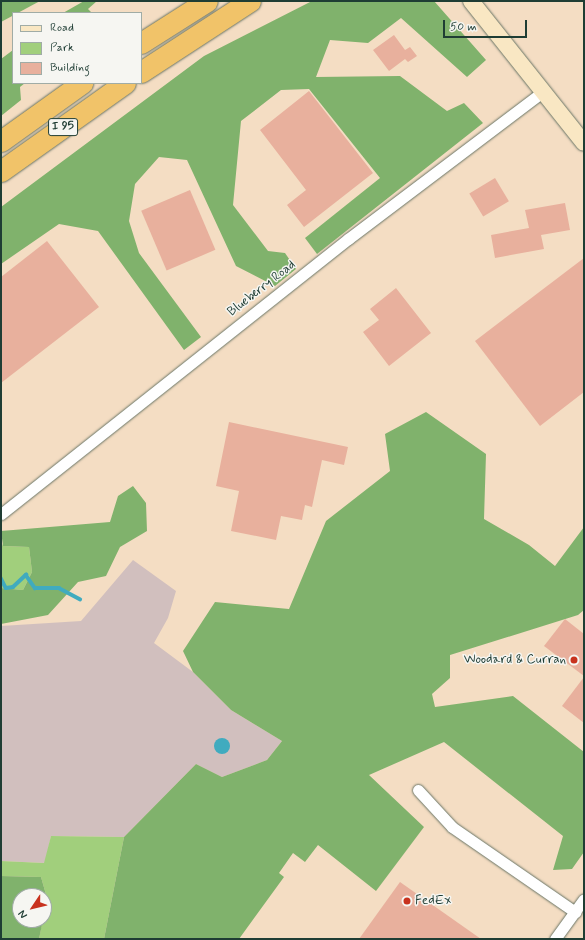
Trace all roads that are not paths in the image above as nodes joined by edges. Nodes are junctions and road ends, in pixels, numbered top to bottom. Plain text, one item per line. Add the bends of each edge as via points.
1 (208, 1) edge
2 (250, 1) edge
3 (471, 1) edge
4 (142, 42) edge
5 (142, 71) edge
6 (81, 84) edge
7 (124, 84) edge
8 (544, 91) junction
9 (1, 141) edge
10 (584, 143) edge
11 (1, 171) edge
12 (1, 514) edge
13 (418, 790) dead end
14 (584, 899) edge
15 (575, 912) junction
16 (555, 939) edge

1 - 4 highway
2 - 5 highway
3 - 8 main road
6 - 9 highway, I 95
7 - 11 highway, I 95
8 - 10 main road
8 - 12 street, Blueberry Road via 348,239
13 - 15 street via 452,827
14 - 15 street
15 - 16 street

